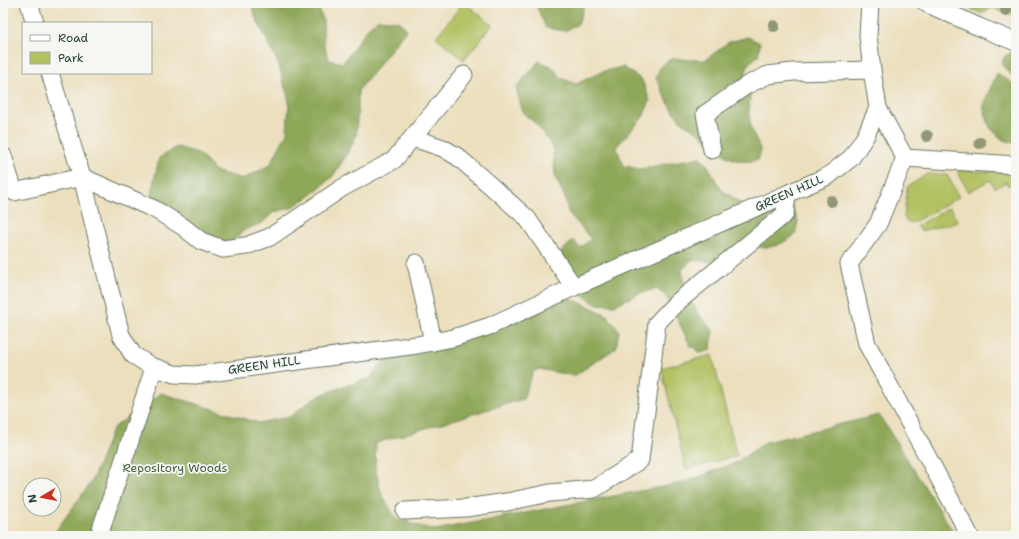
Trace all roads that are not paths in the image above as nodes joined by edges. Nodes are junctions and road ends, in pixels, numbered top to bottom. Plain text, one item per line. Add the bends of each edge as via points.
1 (29, 3) edge
2 (870, 3) edge
3 (926, 3) edge
4 (35, 22) edge
5 (1016, 42) edge
6 (872, 70) junction
7 (50, 74) edge
8 (464, 75) dead end
9 (878, 108) junction
10 (413, 138) junction
11 (712, 150) dead end
12 (3, 156) edge
13 (905, 158) junction
14 (1016, 165) edge
15 (82, 177) junction
16 (787, 194) junction
17 (416, 263) dead end
18 (574, 287) junction
19 (434, 342) junction
20 (154, 368) junction
21 (405, 511) dead end
22 (101, 529) dead end
23 (970, 536) edge

1 - 4 street
2 - 6 street via 868,36
3 - 5 street
6 - 9 street
6 - 11 street via 793,72 768,75 747,85 705,114
7 - 15 street, GREEN HILL
8 - 10 street
9 - 13 street
9 - 16 street, GREEN HILL via 865,137 850,158 828,176
10 - 15 street via 394,160 342,188 270,237 246,246 223,249 202,242 154,209
10 - 18 street via 444,148 458,157 528,218
12 - 15 street via 14,192
13 - 14 street
13 - 23 street via 878,224 848,264 867,344
15 - 20 street, GREEN HILL via 121,335 133,355
16 - 18 street, GREEN HILL
16 - 21 street via 785,214 675,304 657,323 640,460 594,489 550,493 466,508
17 - 19 street
18 - 19 street, GREEN HILL via 490,326
19 - 20 street, GREEN HILL via 194,375 174,374
20 - 22 street

